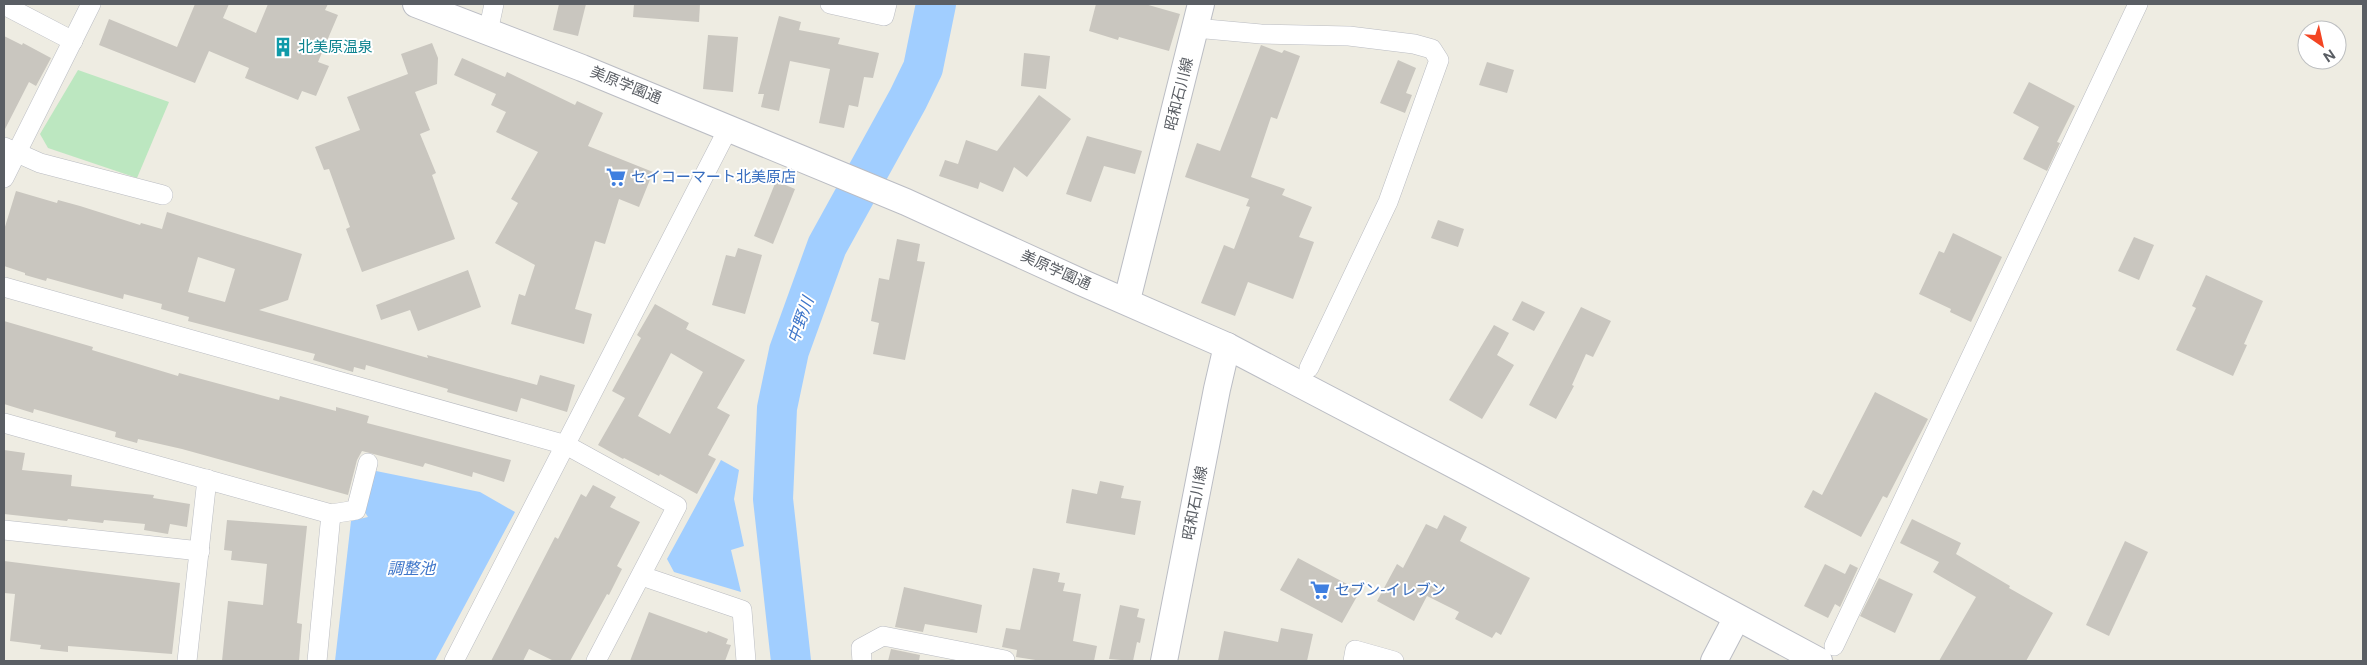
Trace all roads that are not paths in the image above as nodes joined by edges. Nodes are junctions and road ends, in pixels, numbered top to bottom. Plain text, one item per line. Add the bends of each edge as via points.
1 (91, 4) edge
2 (416, 4) edge
3 (494, 4) edge
4 (830, 4) edge
5 (887, 4) edge
6 (2138, 4) edge
7 (4, 5) edge
8 (1198, 16) edge
9 (488, 32) junction
10 (73, 41) junction
11 (728, 127) junction
12 (10, 150) edge
13 (4, 178) edge
14 (164, 195) dead end
15 (4, 287) edge
16 (1127, 300) junction
17 (1227, 346) junction
18 (1309, 368) dead end
19 (4, 423) edge
20 (566, 445) junction
21 (368, 463) dead end
22 (207, 479) junction
23 (331, 514) junction
24 (4, 530) edge
25 (200, 551) junction
26 (642, 576) junction
27 (1736, 619) junction
28 (1826, 654) edge
29 (947, 655) edge
30 (1005, 660) edge
31 (187, 661) edge
32 (317, 661) edge
33 (454, 661) edge
34 (596, 661) edge
35 (746, 661) edge
36 (862, 661) edge
37 (1164, 661) edge
38 (1353, 661) edge
39 (1394, 661) edge
40 (1714, 661) edge

1 - 10 street
2 - 9 street, 美原学園通
3 - 9 street
4 - 5 street via 884,16
6 - 28 street
7 - 10 street
8 - 16 street, 昭和石川線
8 - 18 street via 1261,34 1348,36 1414,44 1432,49 1439,60 1388,202
9 - 11 street, 美原学園通
10 - 12 street
11 - 16 street, 美原学園通
11 - 20 street
12 - 13 street
12 - 14 street via 40,163
15 - 20 street
16 - 17 street, 美原学園通
17 - 27 street, 美原学園通 via 1477,477
17 - 37 street, 昭和石川線
19 - 22 street
20 - 26 street via 677,506
20 - 33 street
21 - 23 street via 356,510
22 - 23 street
22 - 25 street
23 - 32 street
24 - 25 street
25 - 31 street
26 - 34 street
26 - 35 street via 742,610
27 - 28 street, 美原学園通
27 - 40 street
29 - 30 street
29 - 36 street via 883,636 861,648
38 - 39 street via 1356,650

